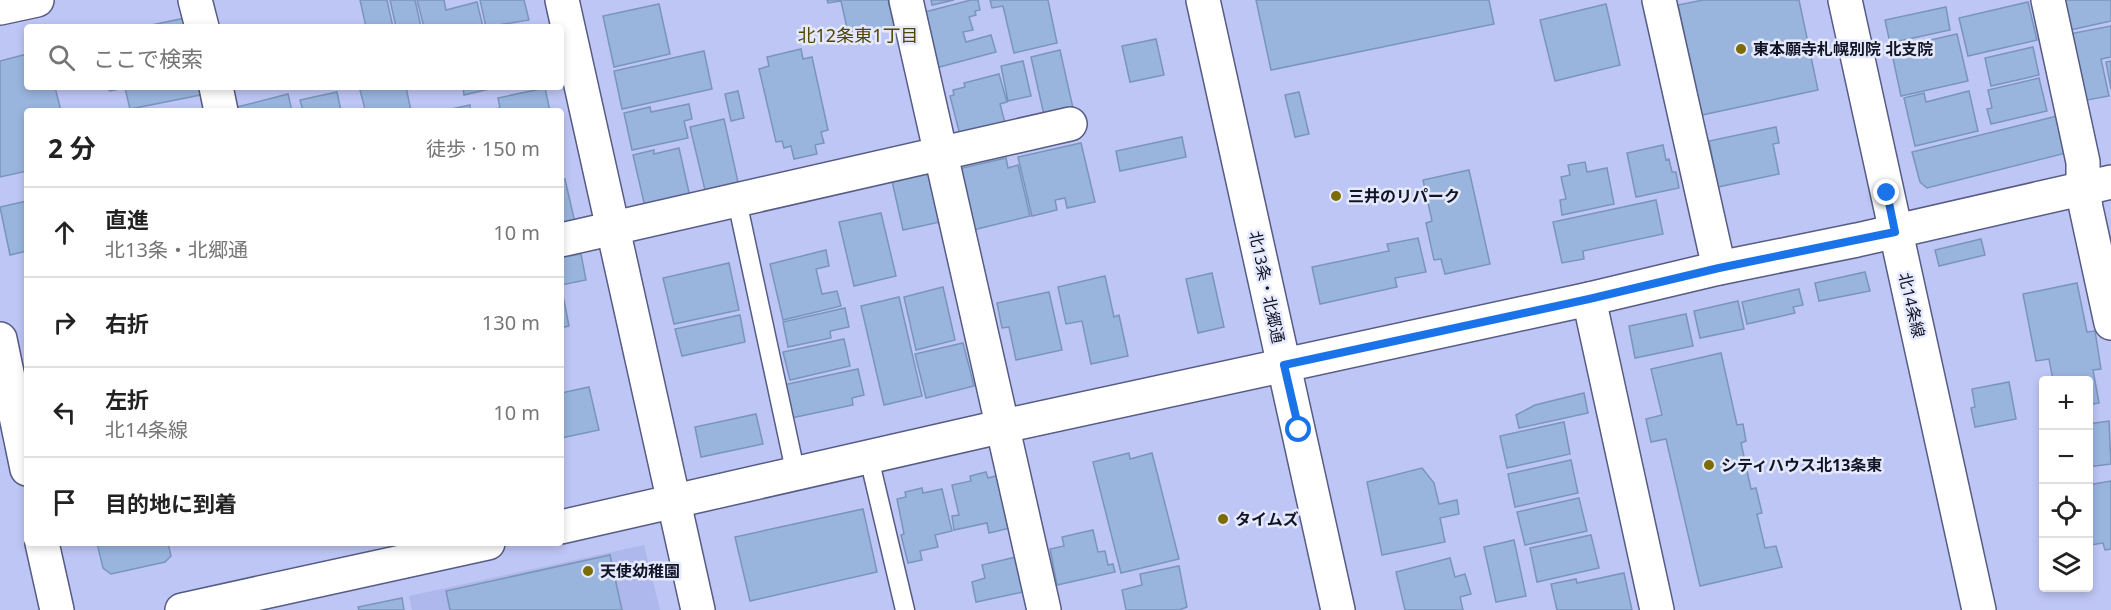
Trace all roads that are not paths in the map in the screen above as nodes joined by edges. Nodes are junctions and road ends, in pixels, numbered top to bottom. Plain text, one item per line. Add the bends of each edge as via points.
1 (37, 0) edge
2 (195, 0) edge
3 (562, 0) edge
4 (906, 0) edge
5 (1203, 0) edge
6 (1659, 0) edge
7 (1845, 0) edge
8 (2049, 0) edge
9 (0, 8) edge
10 (201, 24) edge
11 (217, 90) edge
12 (220, 108) edge
13 (1070, 124) dead end
14 (942, 154) junction
15 (2097, 185) edge
16 (737, 201) junction
17 (613, 228) junction
18 (1895, 232) junction
19 (564, 239) edge
20 (1719, 268) junction
21 (1589, 299) junction
22 (2111, 323) edge
23 (0, 339) edge
24 (1284, 365) junction
25 (1004, 426) junction
26 (24, 455) edge
27 (869, 458) junction
28 (796, 475) junction
29 (674, 502) junction
30 (564, 526) edge
31 (43, 546) edge
32 (474, 546) edge
33 (57, 610) edge
34 (182, 610) edge
35 (698, 610) edge
36 (905, 610) edge
37 (1044, 610) edge
38 (1338, 610) edge
39 (1657, 610) edge
40 (1979, 610) edge

1 - 9 main road
2 - 10 main road
3 - 17 main road
4 - 14 main road
5 - 24 main road, 北13条・北郷通
6 - 20 main road
7 - 18 main road, 北14条線
8 - 15 main road via 2083,162
11 - 12 main road
13 - 14 main road
14 - 16 main road
14 - 25 main road
15 - 18 main road
15 - 22 main road
16 - 17 main road
16 - 28 lane
17 - 19 main road
17 - 29 main road
18 - 20 main road
18 - 40 main road, 北14条線
20 - 21 main road
21 - 24 main road
21 - 39 main road
23 - 26 main road
24 - 25 main road
24 - 38 main road, 北13条・北郷通
25 - 27 main road
25 - 37 main road
27 - 28 main road
27 - 36 lane
28 - 29 main road
29 - 30 main road
29 - 35 main road
31 - 33 main road
32 - 34 main road

